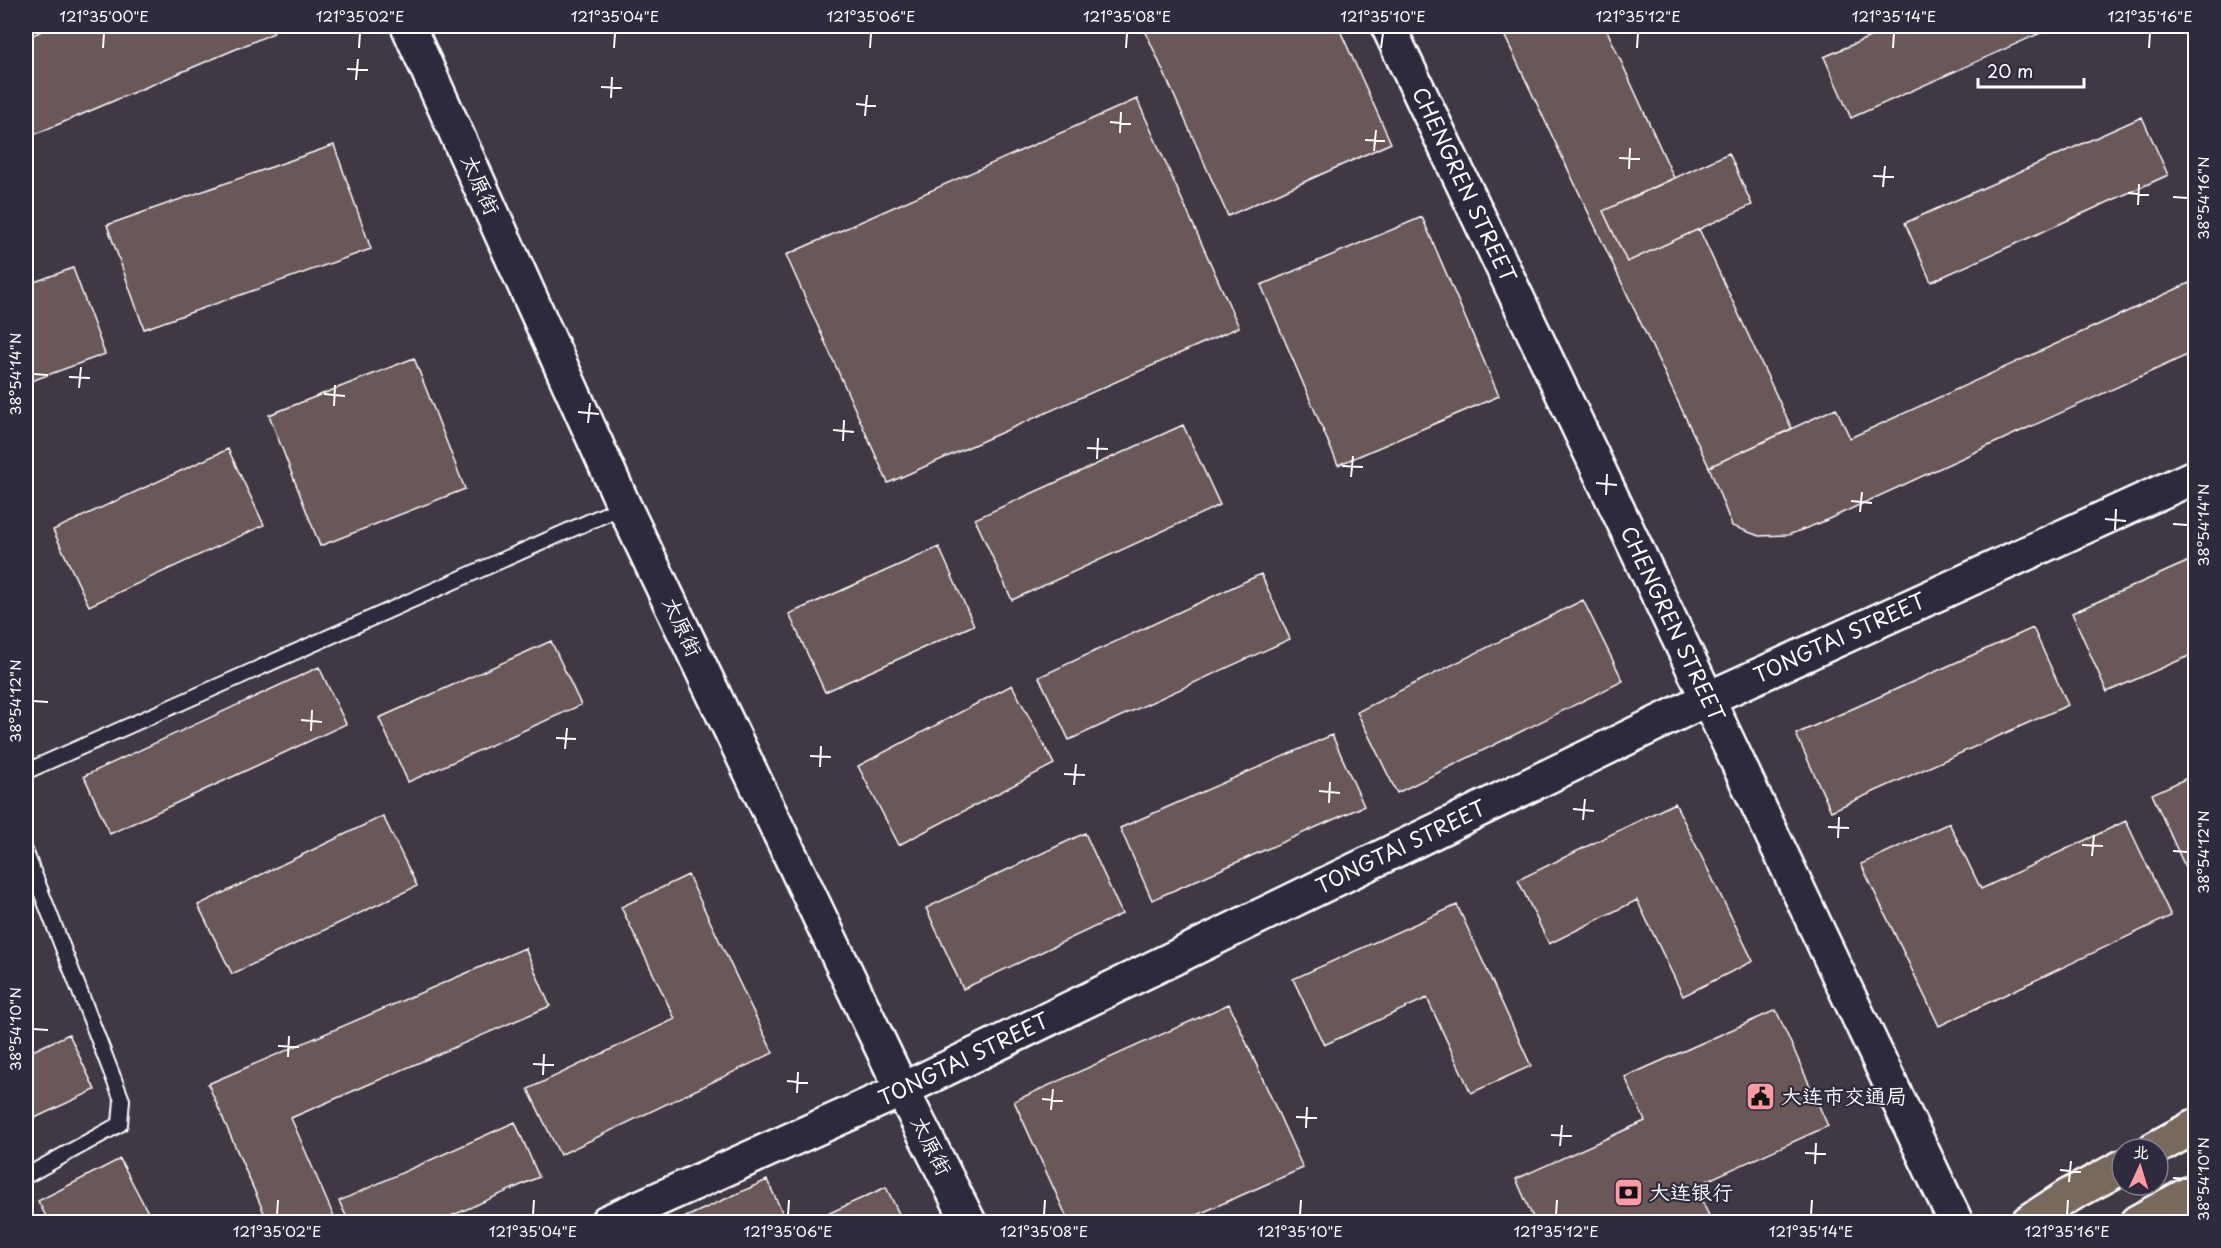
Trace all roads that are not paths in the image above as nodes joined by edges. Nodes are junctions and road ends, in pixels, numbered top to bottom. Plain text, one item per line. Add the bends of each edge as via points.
1 (408, 26) edge
2 (1388, 26) edge
3 (2196, 476) edge
4 (624, 506) junction
5 (1707, 699) junction
6 (26, 774) edge
7 (26, 853) edge
8 (902, 1090) junction
9 (2196, 1126) edge
10 (2170, 1140) edge
11 (2110, 1173) edge
12 (26, 1176) edge
13 (2196, 1190) edge
14 (607, 1222) edge
15 (969, 1222) edge
16 (1956, 1222) edge
17 (2028, 1222) edge
18 (2137, 1222) edge

1 - 4 street, 太原街
2 - 5 street, CHENGREN STREET
3 - 5 street, TONGTAI STREET
4 - 6 lane
4 - 8 street, 太原街
5 - 8 street, TONGTAI STREET
5 - 16 street, CHENGREN STREET
7 - 12 lane via 122,1100 120,1124
8 - 14 street, TONGTAI STREET
8 - 15 street, 太原街
9 - 10 highway
11 - 17 highway
13 - 18 highway

